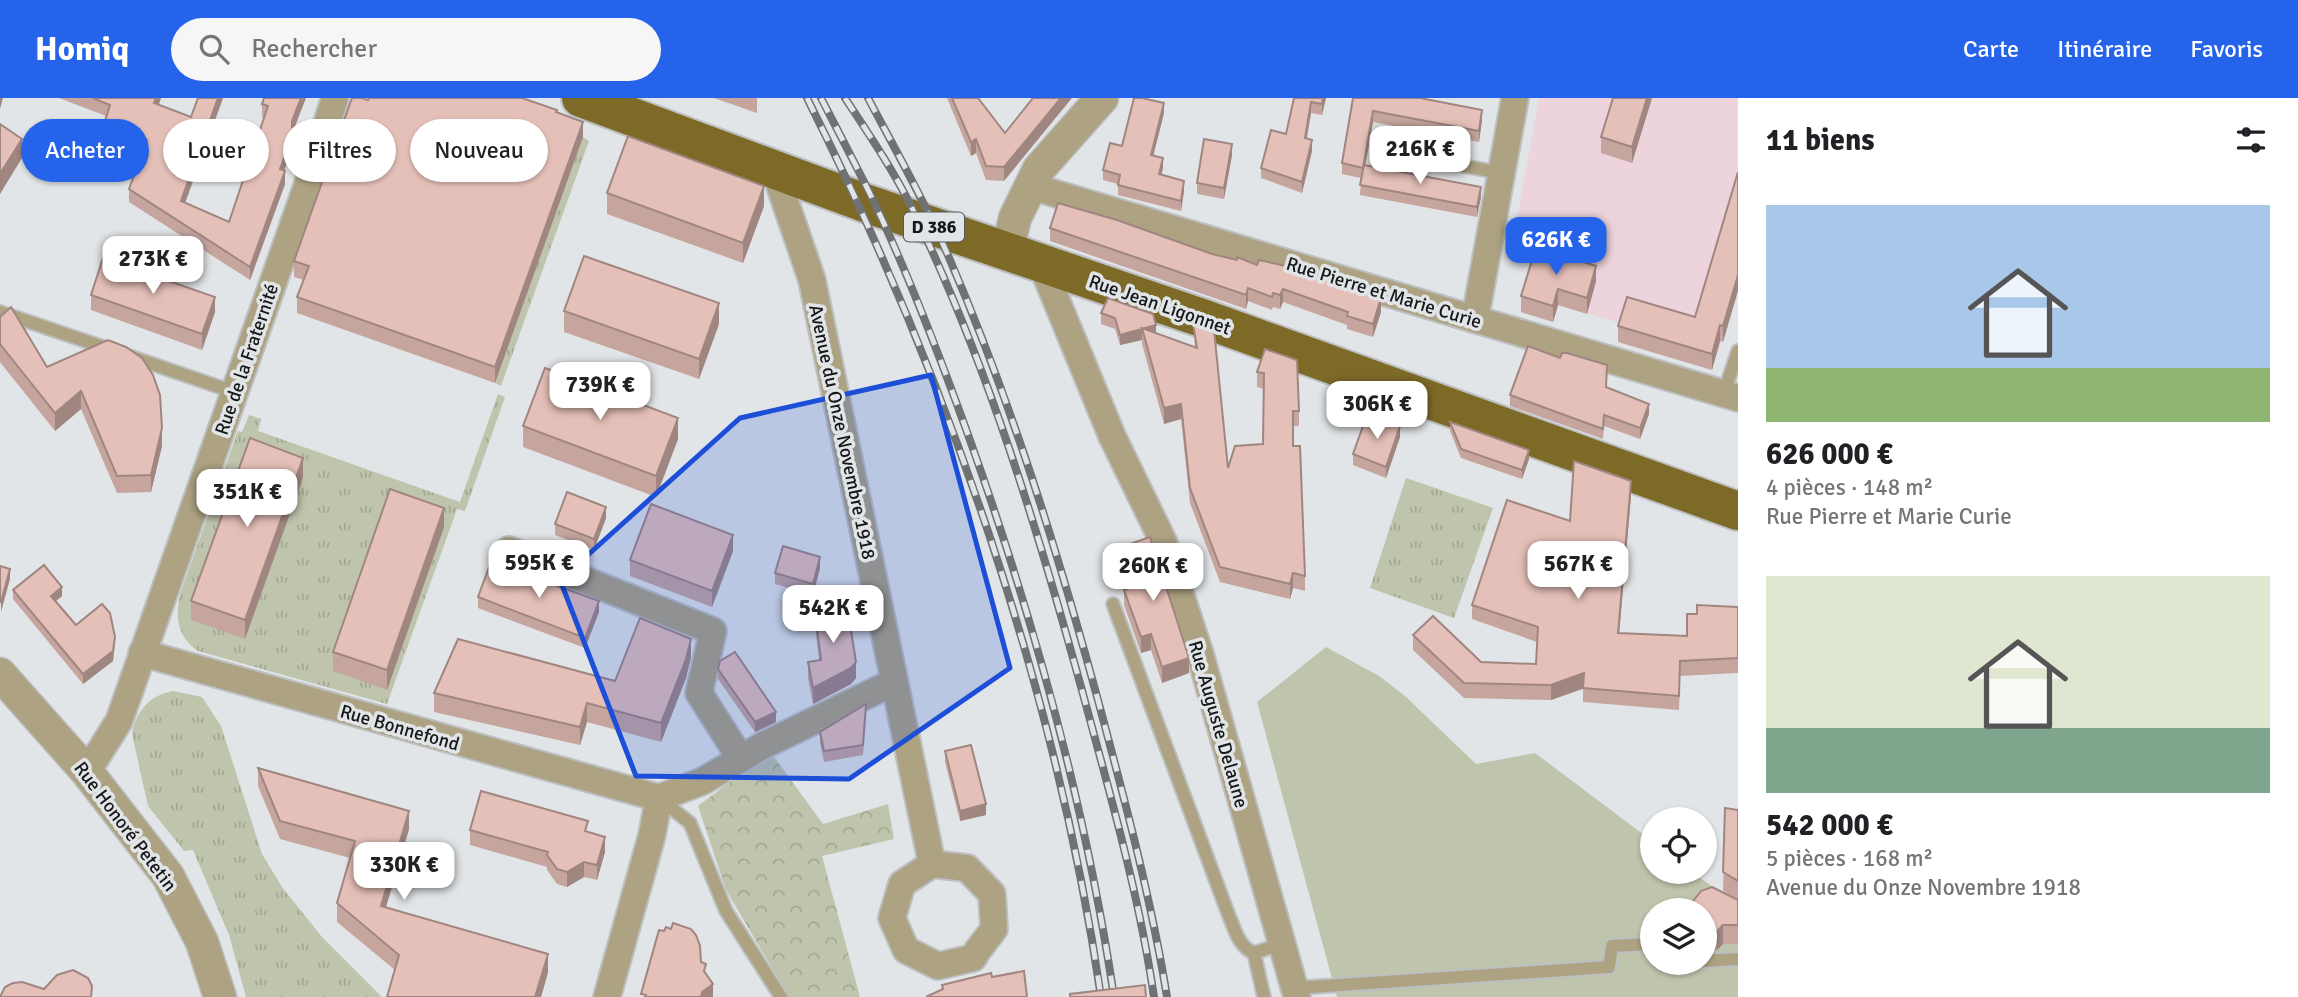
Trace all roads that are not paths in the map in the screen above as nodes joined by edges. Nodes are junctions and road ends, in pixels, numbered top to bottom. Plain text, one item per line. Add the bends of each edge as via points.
1 (335, 98) edge
2 (581, 98) edge
3 (1102, 98) edge
4 (1515, 98) edge
5 (1380, 150) dead end
6 (774, 169) junction
7 (1501, 173) junction
8 (1031, 186) junction
9 (1024, 257) junction
10 (0, 313) edge
11 (1475, 318) junction
12 (1738, 351) edge
13 (234, 392) junction
14 (1731, 396) edge
15 (1738, 511) edge
16 (509, 550) dead end
17 (1113, 604) dead end
18 (142, 653) junction
19 (0, 674) edge
20 (894, 682) junction
21 (741, 759) junction
22 (87, 772) junction
23 (659, 798) junction
24 (932, 864) dead end
25 (1281, 944) junction
26 (1640, 945) edge
27 (1254, 953) junction
28 (1736, 955) edge
29 (1717, 959) edge
30 (1296, 993) edge
31 (220, 997) edge
32 (607, 997) edge
33 (781, 997) edge
34 (1264, 997) edge

1 - 13 street, Rue de la Fraternité
2 - 6 main road, Rue Jean Ligonnet / D 386
3 - 8 street via 1039,169
4 - 7 street
5 - 7 lane
6 - 9 main road, Rue Jean Ligonnet / D 386
6 - 20 street, Avenue du Onze Novembre 1918 via 812,280
7 - 11 street
8 - 9 street via 1015,218
8 - 11 street, Rue Pierre et Marie Curie
9 - 15 main road, Rue Jean Ligonnet / D 386
9 - 25 street, Rue Auguste Delaune via 1163,541 1200,654
10 - 13 lane
11 - 14 street, Rue Pierre et Marie Curie
12 - 14 lane
13 - 18 street, Rue de la Fraternité
16 - 21 street via 713,631 699,693
17 - 27 lane via 1229,916 1241,942
18 - 22 street, Rue de la Fraternité via 119,721
18 - 23 street, Rue Bonnefond
19 - 22 street, Rue Honoré Petetin
20 - 21 street
20 - 24 street, Avenue du Onze Novembre 1918
21 - 23 street via 703,781
22 - 31 street, Rue Honoré Petetin via 168,876 202,942
23 - 32 street
23 - 33 lane via 690,822 726,911
25 - 27 lane
25 - 30 street, Rue Auguste Delaune
26 - 30 lane via 1612,946 1609,967
27 - 34 lane
28 - 29 lane

